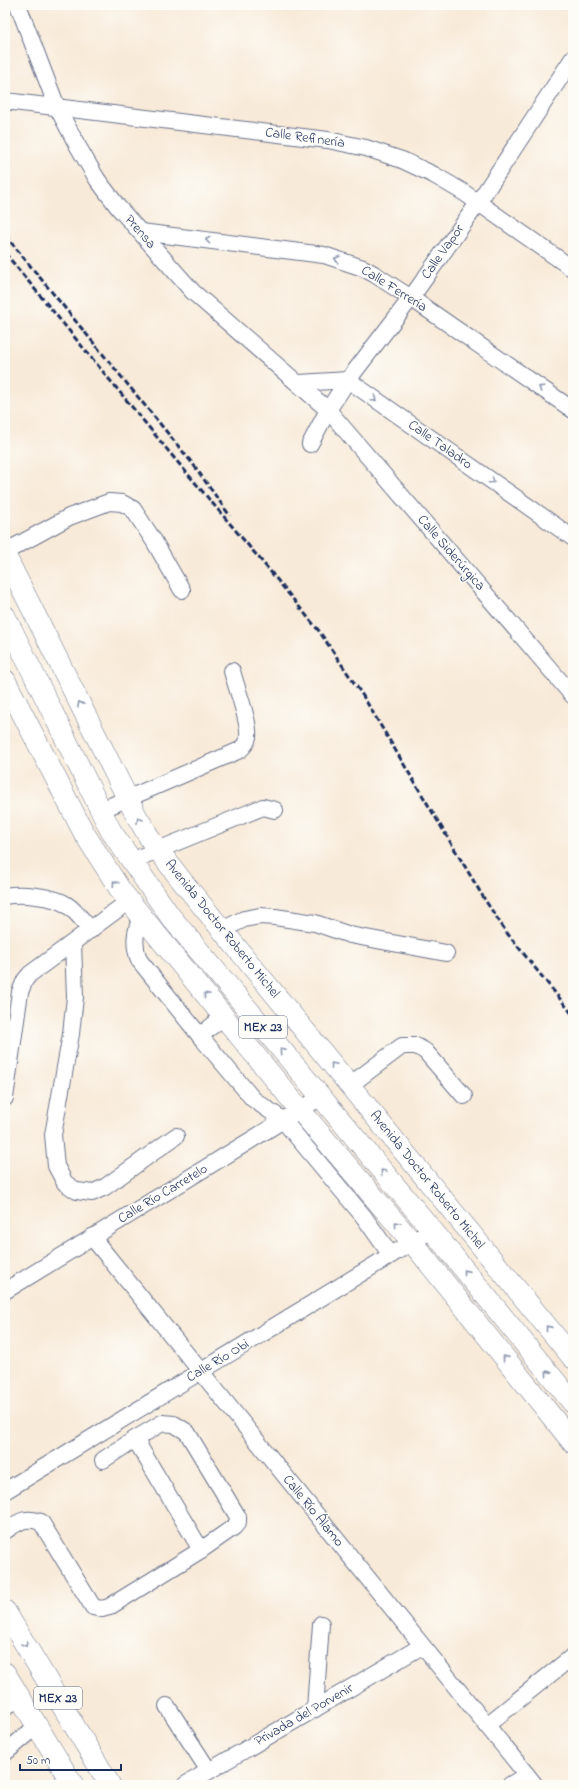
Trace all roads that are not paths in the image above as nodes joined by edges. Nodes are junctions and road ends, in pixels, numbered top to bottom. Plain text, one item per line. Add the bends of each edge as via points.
1 (18, 5) edge
2 (573, 58) edge
3 (5, 101) edge
4 (57, 107) junction
5 (478, 203) junction
6 (141, 232) junction
7 (573, 269) edge
8 (411, 298) junction
9 (348, 380) junction
10 (299, 383) junction
11 (328, 410) junction
12 (573, 410) edge
13 (310, 444) dead end
14 (573, 538) edge
15 (5, 552) edge
16 (5, 555) edge
17 (182, 590) dead end
18 (5, 616) edge
19 (232, 671) dead end
20 (5, 680) edge
21 (573, 696) edge
22 (128, 798) junction
23 (101, 810) junction
24 (275, 810) dead end
25 (158, 850) junction
26 (131, 861) junction
27 (5, 896) edge
28 (135, 908) junction
29 (91, 930) junction
30 (222, 930) junction
31 (73, 943) junction
32 (446, 954) dead end
33 (224, 1016) junction
34 (200, 1036) junction
35 (350, 1085) junction
36 (464, 1096) dead end
37 (321, 1097) junction
38 (5, 1098) edge
39 (292, 1115) junction
40 (176, 1136) dead end
41 (432, 1230) junction
42 (92, 1238) junction
43 (412, 1242) junction
44 (391, 1255) junction
45 (5, 1291) edge
46 (573, 1358) edge
47 (201, 1371) junction
48 (573, 1403) edge
49 (135, 1438) junction
50 (573, 1443) edge
51 (103, 1460) dead end
52 (5, 1491) edge
53 (5, 1531) edge
54 (201, 1550) junction
55 (5, 1610) edge
56 (321, 1624) dead end
57 (422, 1646) junction
58 (573, 1656) edge
59 (5, 1673) edge
60 (13, 1702) edge
61 (167, 1706) dead end
62 (315, 1709) junction
63 (487, 1725) junction
64 (37, 1726) junction
65 (5, 1753) edge
66 (209, 1771) junction
67 (531, 1780) edge
68 (74, 1785) edge
69 (110, 1785) edge
70 (185, 1785) edge
71 (510, 1785) edge

1 - 4 street, Prensa
2 - 5 street, Calle Vapor
3 - 4 street, Calle Refinería
4 - 5 street, Calle Refinería via 328,140 366,148 418,166
4 - 6 street, Prensa via 97,179
5 - 7 street, Calle Refinería
5 - 8 street, Calle Vapor
8 -> 6 street, Calle Ferrería via 374,274 351,263 324,255
6 - 10 street, Prensa via 193,292
8 - 9 street, Calle Vapor
12 -> 8 street, Calle Ferrería
9 - 10 street
9 - 11 street, Calle Vapor
9 -> 14 street, Calle Taladro
10 - 11 street, Prensa
11 - 13 street, Calle Vapor
11 - 21 street, Calle Siderúrgica
15 - 17 street via 69,517 109,502 122,503 133,509
22 -> 16 main road, Avenida Doctor Roberto Michel
18 - 23 main road, Avenida Doctor Roberto Michel / MEX 23
19 - 22 street via 248,727 246,744 240,750
28 -> 20 main road via 121,891 84,833
22 - 23 street
25 -> 22 main road, Avenida Doctor Roberto Michel
23 - 26 main road, Avenida Doctor Roberto Michel / MEX 23 via 111,831
24 - 25 street via 263,807
25 - 26 street
25 - 30 main road, Avenida Doctor Roberto Michel
37 -> 26 main road, Avenida Doctor Roberto Michel / MEX 23 via 170,916
27 - 29 street via 34,896 65,904 76,912
28 - 29 street
33 -> 28 main road
28 - 34 street via 134,939 139,960
29 - 31 street
30 - 32 street via 260,916 275,917 315,923 350,935
35 -> 30 main road, Avenida Doctor Roberto Michel
31 - 38 street via 25,980 20,992
31 - 40 street via 75,997 53,1135 56,1166 65,1183 77,1191 92,1193 105,1187
33 - 34 street
33 - 39 main road
34 - 39 street via 253,1099
35 - 36 street via 402,1046 416,1046 425,1051
46 -> 35 main road, Avenida Doctor Roberto Michel
37 - 39 street, Calle Río Carretelo
41 -> 37 main road, Avenida Doctor Roberto Michel / MEX 23
39 - 42 street, Calle Río Carretelo
43 -> 39 main road
39 - 44 street
41 - 43 street, Calle Río Obi
48 -> 41 main road, Avenida Doctor Roberto Michel / MEX 23
42 - 45 street, Calle Río Carretelo
42 - 47 street, Calle Río Álamo
43 - 44 street, Calle Río Obi
50 -> 43 main road
44 - 47 street, Calle Río Obi
47 - 52 street, Calle Río Obi
47 - 57 street, Calle Río Álamo
49 - 51 street
49 - 54 street
49 - 54 street via 162,1423 174,1424 187,1432 238,1517 234,1527
53 - 54 street via 22,1520 33,1519 41,1522 93,1607 102,1609
55 -> 69 main road, MEX 23
56 - 62 street
57 - 62 street, Privada del Porvenir
57 - 63 street, Calle Río Álamo
58 - 63 street
59 - 60 main road, MEX 23
60 - 64 main road, MEX 23
61 - 66 street
62 - 66 street, Privada del Porvenir
63 - 67 street, Calle Río Álamo
64 - 65 street
64 - 68 main road, MEX 23
66 - 70 street, Privada del Porvenir
67 - 71 street

